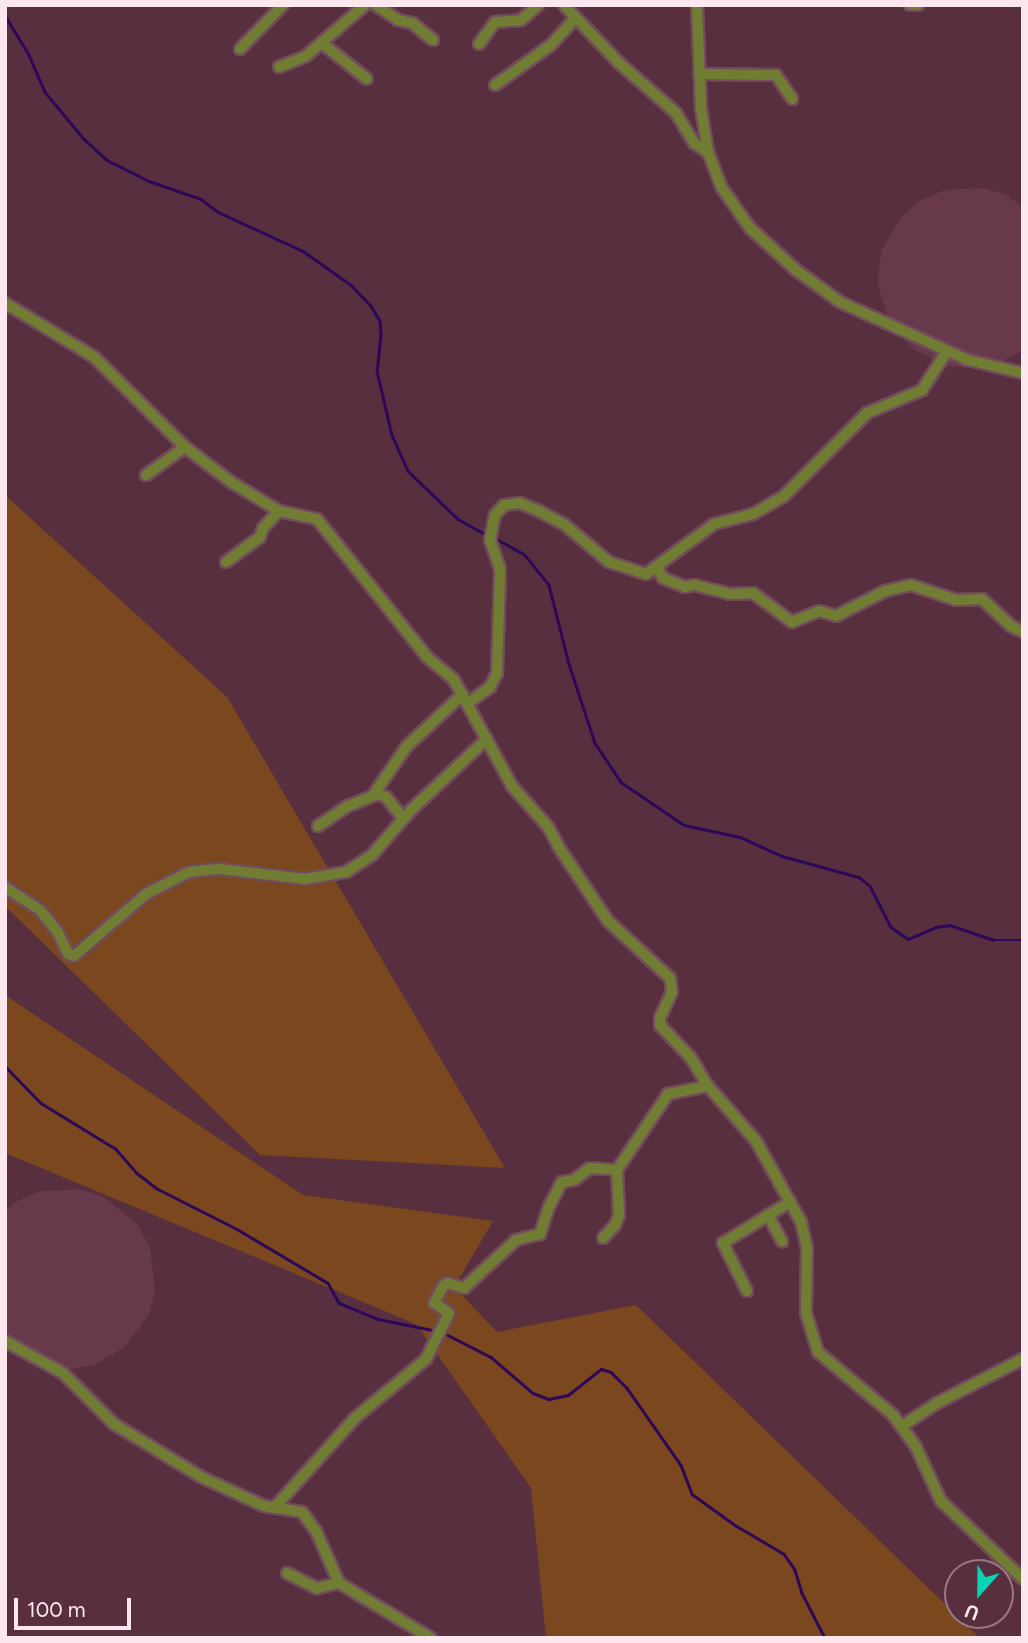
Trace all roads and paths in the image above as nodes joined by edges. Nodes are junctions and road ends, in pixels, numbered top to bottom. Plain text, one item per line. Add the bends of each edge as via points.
1 (283, 5) edge
2 (365, 5) edge
3 (376, 5) edge
4 (538, 5) edge
5 (564, 5) edge
6 (697, 5) edge
7 (910, 5) edge
8 (918, 5) edge
9 (575, 18) junction
10 (433, 40) dead end
11 (323, 44) junction
12 (479, 44) dead end
13 (240, 49) dead end
14 (279, 66) dead end
15 (701, 74) junction
16 (367, 79) dead end
17 (495, 85) dead end
18 (792, 99) dead end
19 (708, 152) junction
20 (5, 303) edge
21 (947, 351) junction
22 (1023, 373) edge
23 (185, 447) junction
24 (146, 475) dead end
25 (279, 511) junction
26 (226, 562) dead end
27 (657, 568) junction
28 (1023, 632) edge
29 (466, 699) junction
30 (487, 739) junction
31 (373, 794) junction
32 (403, 818) junction
33 (318, 826) dead end
34 (5, 887) edge
35 (708, 1086) junction
36 (617, 1170) junction
37 (789, 1202) junction
38 (768, 1215) junction
39 (603, 1238) dead end
40 (782, 1241) dead end
41 (747, 1291) dead end
42 (6, 1343) edge
43 (1023, 1359) edge
44 (902, 1426) junction
45 (274, 1508) junction
46 (287, 1573) dead end
47 (1023, 1580) edge
48 (339, 1583) junction
49 (431, 1638) edge

1 - 13 street
2 - 11 street
3 - 10 street
4 - 12 street via 521,20 495,22
5 - 9 street
6 - 15 street
7 - 8 street
9 - 17 street via 551,45
9 - 19 street via 646,89 677,113 694,143
11 - 14 street
11 - 16 street
15 - 18 street via 776,75
15 - 19 street
19 - 21 street via 737,213 796,270 840,302
20 - 23 street via 94,357
21 - 22 street via 989,367
21 - 27 street via 922,390 867,413 783,496 753,514 714,524
23 - 24 street
23 - 25 street
25 - 26 street via 260,537
25 - 29 street via 321,522 427,657 450,675
27 - 28 street via 663,578 685,587 753,593 792,622 819,611 836,616 885,591 911,584 956,600 982,599
27 - 29 street via 646,574 609,562 565,526 520,503 508,503 495,515 490,536 500,569 497,673 490,687
29 - 30 street
29 - 31 street via 407,746
30 - 32 street
30 - 35 street via 512,786 549,828 608,921 670,978 672,992 660,1025 691,1058
31 - 32 street via 384,796
31 - 33 street
32 - 34 street via 366,862 346,873 305,879 210,868 173,877 146,894 75,956 68,954 40,910
35 - 36 street via 668,1094
35 - 37 street via 756,1141
36 - 39 street via 618,1220
36 - 45 street via 590,1168 574,1180 562,1182 541,1234 516,1240 464,1288 443,1286 434,1303 449,1313 426,1359 355,1418
37 - 38 street
37 - 44 street via 805,1232 805,1300 815,1347
38 - 40 street
38 - 41 street via 723,1243
42 - 45 street via 63,1373 103,1415 137,1440 201,1476
43 - 44 street
44 - 47 street via 941,1501
45 - 48 street via 298,1510 309,1519
46 - 48 street via 317,1588
48 - 49 street

